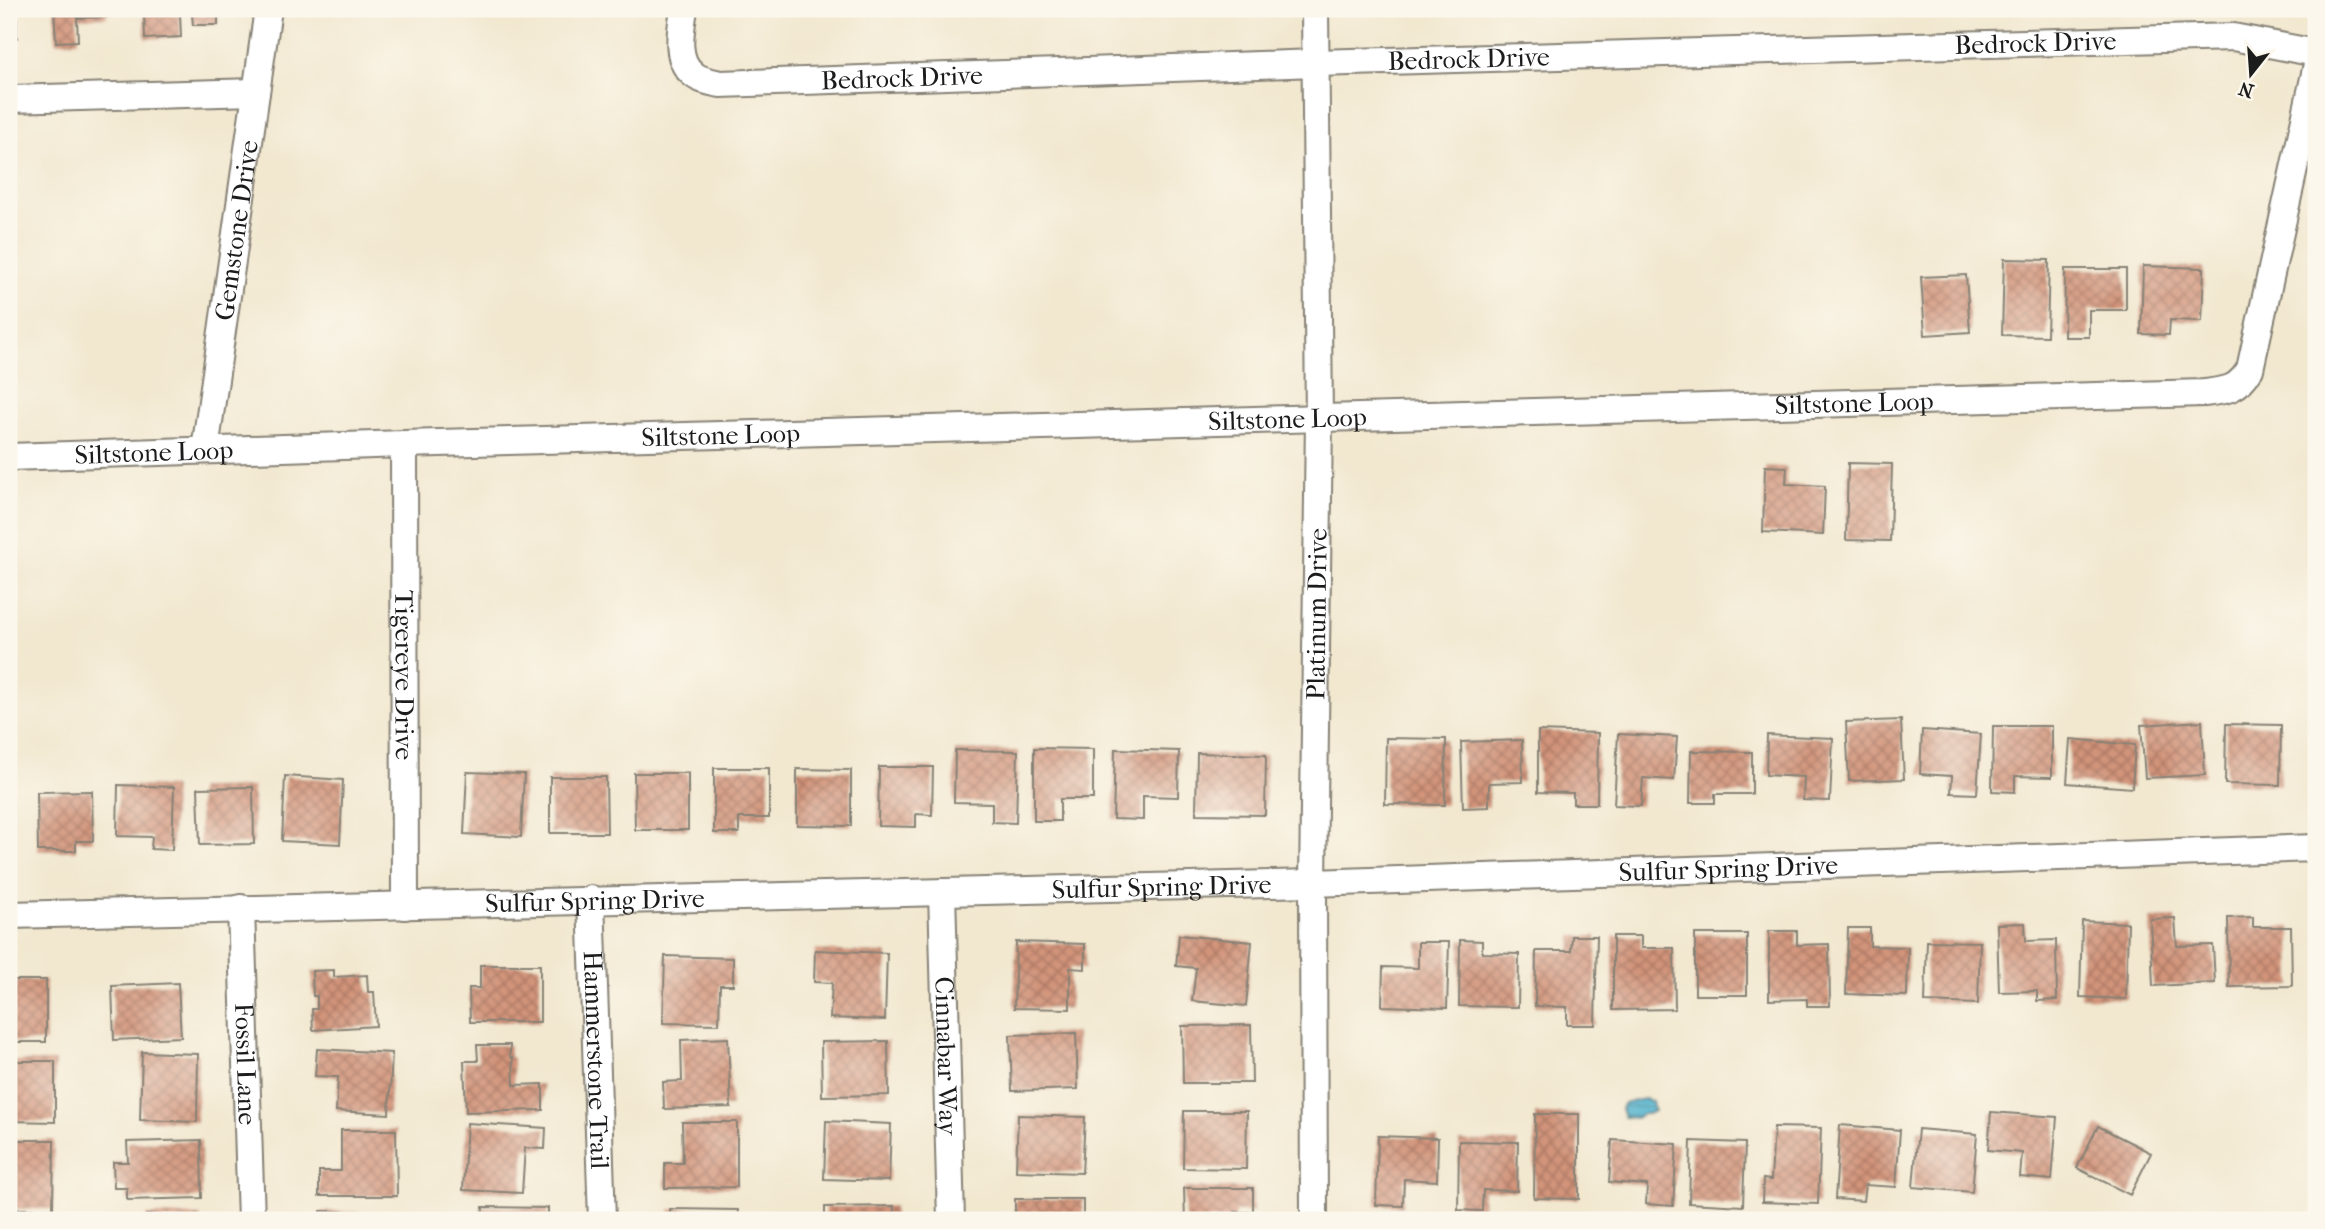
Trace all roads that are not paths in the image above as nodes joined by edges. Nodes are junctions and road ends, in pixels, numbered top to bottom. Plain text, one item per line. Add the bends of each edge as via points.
1 (268, 9) edge
2 (684, 9) edge
3 (1315, 9) edge
4 (2316, 53) edge
5 (1315, 63) junction
6 (2316, 69) edge
7 (256, 92) junction
8 (9, 99) edge
9 (1319, 419) junction
10 (404, 444) junction
11 (205, 450) junction
12 (9, 457) edge
13 (2316, 848) edge
14 (1313, 883) junction
15 (942, 892) junction
16 (591, 899) junction
17 (405, 906) junction
18 (241, 908) junction
19 (9, 915) edge
20 (251, 1220) edge
21 (602, 1220) edge
22 (951, 1220) edge
23 (1314, 1220) edge

1 - 7 street, Gemstone Drive
2 - 5 street, Bedrock Drive via 682,60 694,76 720,84
3 - 5 street, Platinum Drive
4 - 5 street, Bedrock Drive via 2233,37
5 - 9 street, Platinum Drive
6 - 9 street, Siltstone Loop via 2250,369 2241,383 2228,390
7 - 8 street
7 - 11 street, Gemstone Drive
9 - 10 street, Siltstone Loop
9 - 14 street, Platinum Drive
10 - 11 street, Siltstone Loop
10 - 17 street, Tigereye Drive
11 - 12 street, Siltstone Loop
13 - 14 street, Sulfur Spring Drive
14 - 15 street, Sulfur Spring Drive
14 - 23 street, Platinum Drive
15 - 16 street, Sulfur Spring Drive
15 - 22 street, Cinnabar Way
16 - 17 street, Sulfur Spring Drive
16 - 21 street, Hammerstone Trail
17 - 18 street, Sulfur Spring Drive
18 - 19 street, Sulfur Spring Drive
18 - 20 street, Fossil Lane

